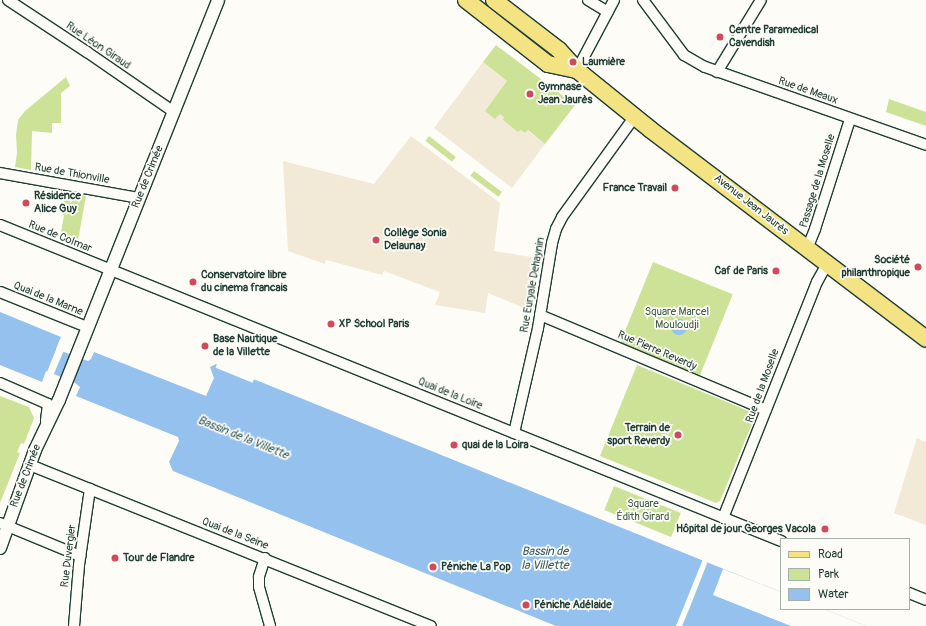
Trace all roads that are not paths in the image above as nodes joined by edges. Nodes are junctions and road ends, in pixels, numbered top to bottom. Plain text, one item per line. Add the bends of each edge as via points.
1 (8, 0) edge
2 (218, 0) edge
3 (466, 0) edge
4 (494, 0) edge
5 (588, 0) edge
6 (614, 0) edge
7 (643, 0) edge
8 (761, 0) edge
9 (608, 12) junction
10 (576, 70) junction
11 (717, 72) junction
12 (174, 112) junction
13 (635, 116) junction
14 (850, 119) junction
15 (926, 145) edge
16 (0, 174) edge
17 (139, 198) junction
18 (0, 225) edge
19 (807, 249) junction
20 (827, 264) junction
21 (111, 271) junction
22 (0, 292) edge
23 (540, 314) junction
24 (87, 327) junction
25 (926, 339) edge
26 (0, 383) edge
27 (766, 410) junction
28 (46, 425) junction
29 (514, 433) junction
30 (30, 464) junction
31 (90, 489) junction
32 (723, 518) junction
33 (4, 524) edge
34 (780, 541) edge
35 (0, 548) edge
36 (80, 556) junction
37 (265, 558) junction
38 (910, 593) edge
39 (926, 600) edge
40 (74, 626) edge
41 (270, 626) edge
42 (431, 626) edge

1 - 12 street, Rue Léon Giraud
2 - 12 street, Rue de Crimée
3 - 10 main road, Avenue Jean Jaurès via 548,64
4 - 10 main road, Avenue Jean Jaurès via 559,50
5 - 9 street
6 - 9 street
7 - 11 street, Rue de Meaux via 684,55
8 - 11 street
9 - 10 street
10 - 13 main road, Avenue Jean Jaurès
11 - 14 street, Rue de Meaux
12 - 17 street, Rue de Crimée
13 - 19 main road, Avenue Jean Jaurès
13 - 23 street, Rue Euryale Dehaynin via 556,229
14 - 15 street, Rue de Meaux
14 - 19 street, Passage de la Moselle via 816,229
16 - 17 street, Rue de Thionville
17 - 21 street, Rue de Crimée
18 - 21 street, Rue de Colmar
19 - 20 main road, Avenue Jean Jaurès
20 - 25 main road, Avenue Jean Jaurès
20 - 27 street, Rue de la Moselle via 817,282
21 - 24 street, Rue de Crimée
21 - 29 street, Quai de la Loire
22 - 24 street, Quai de la Marne
23 - 27 street, Rue Pierre Reverdy
23 - 29 street, Rue Euryale Dehaynin
24 - 28 street, Rue de Crimée via 59,400
26 - 28 street via 48,404
27 - 32 street, Rue de la Moselle
28 - 30 street, Rue de Crimée
29 - 32 street, Quai de la Loire
30 - 31 street, Quai de la Seine
30 - 33 street, Rue de Crimée
31 - 36 street, Rue Duvergier
31 - 37 street, Quai de la Seine
32 - 34 street, Quai de la Loire
33 - 35 street, Rue de Crimée
33 - 36 street
36 - 40 street, Rue Duvergier
37 - 41 street via 259,577 259,587
37 - 42 street, Quai de la Seine
38 - 39 street

